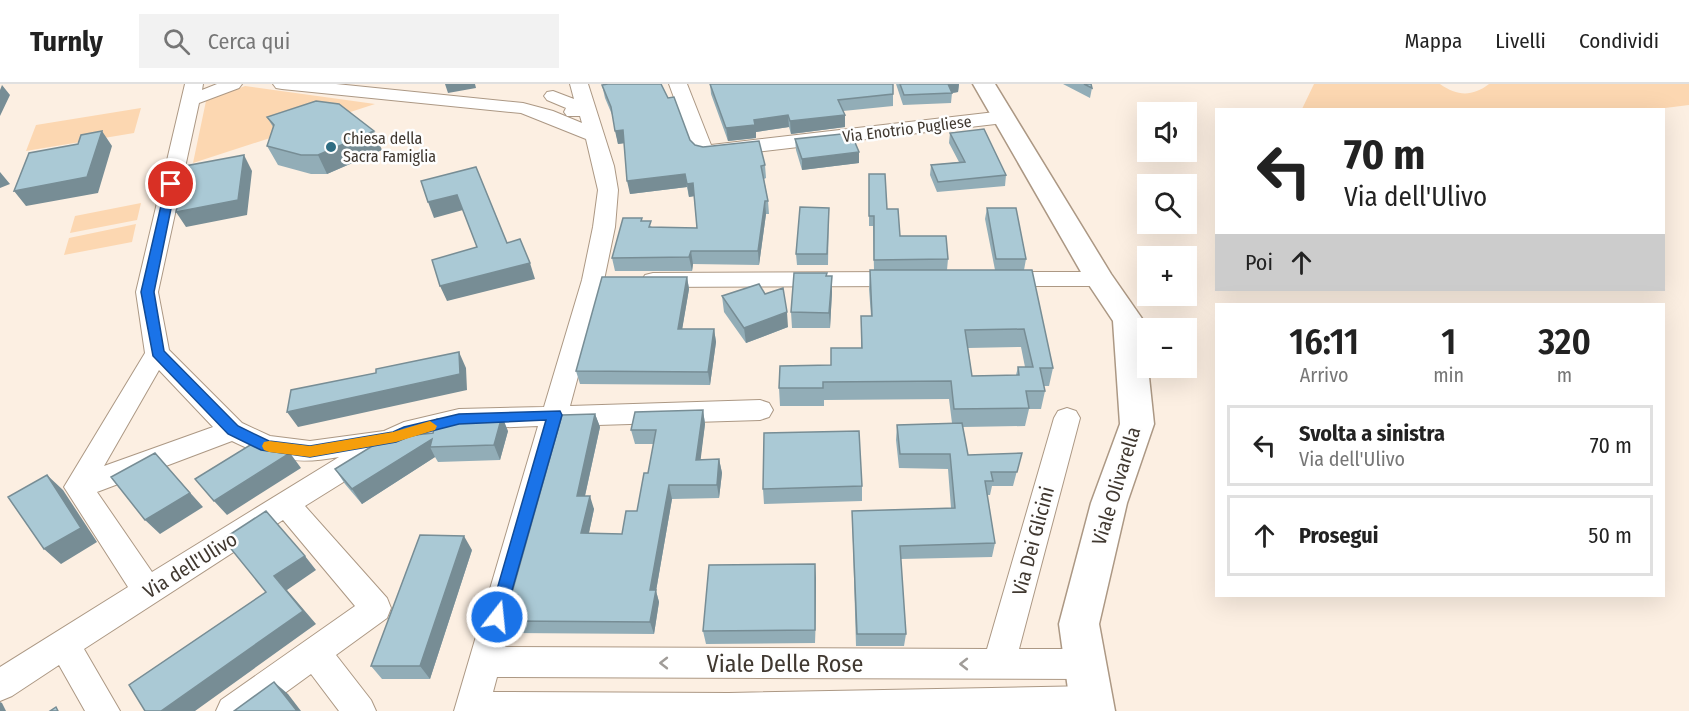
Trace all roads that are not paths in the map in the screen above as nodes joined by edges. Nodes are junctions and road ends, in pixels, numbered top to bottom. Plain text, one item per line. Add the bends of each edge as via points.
1 (232, 84) edge
2 (282, 84) edge
3 (678, 84) edge
4 (984, 84) edge
5 (192, 92) edge
6 (429, 92) edge
7 (584, 93) edge
8 (553, 96) junction
9 (523, 108) junction
10 (546, 115) junction
11 (1004, 117) junction
12 (593, 135) junction
13 (923, 279) edge
14 (982, 279) edge
15 (1100, 279) junction
16 (612, 280) junction
17 (157, 353) junction
18 (760, 410) dead end
19 (555, 415) junction
20 (1067, 418) dead end
21 (233, 430) junction
22 (396, 437) junction
23 (78, 487) junction
24 (286, 504) junction
25 (148, 591) junction
26 (64, 645) junction
27 (314, 652) junction
28 (485, 662) junction
29 (999, 664) junction
30 (1085, 664) junction
31 (0, 685) edge
32 (1092, 707) edge
33 (952, 708) edge
34 (471, 710) edge
35 (103, 711) edge
36 (233, 711) edge
37 (359, 711) edge

1 - 5 street
2 - 6 street
3 - 11 street, Via Enotrio Pugliese via 704,152
4 - 11 street, Viale Olivarella
5 - 17 street via 147,292
6 - 9 street
7 - 8 street
7 - 8 street
7 - 10 street
7 - 12 street
8 - 9 street
9 - 10 street
10 - 12 street
11 - 15 street, Viale Olivarella
12 - 16 street via 608,190 604,226
13 - 16 street
14 - 15 street
15 - 30 street, Viale Olivarella via 1128,320 1137,424 1109,503 1079,624
16 - 19 street
17 - 21 street
17 - 23 street
18 - 19 street, Via dell'Ulivo
19 - 22 street, Via dell'Ulivo via 459,419
19 - 28 street
20 - 29 street, Via Dei Glicini
21 - 22 street via 266,446 310,452
21 - 23 street
22 - 24 street, Via dell'Ulivo
23 - 25 street
24 - 25 street, Via dell'Ulivo
24 - 27 street via 376,608
25 - 26 street, Via dell'Ulivo
26 - 31 street, Via dell'Ulivo
26 - 35 street
27 - 36 street
27 - 37 street
29 -> 28 street, Viale Delle Rose
28 - 34 street
29 - 30 street, Viale Delle Rose
30 - 32 street, Viale Olivarella
32 - 33 street, Viale Delle Rose
33 - 34 street, Viale Delle Rose

